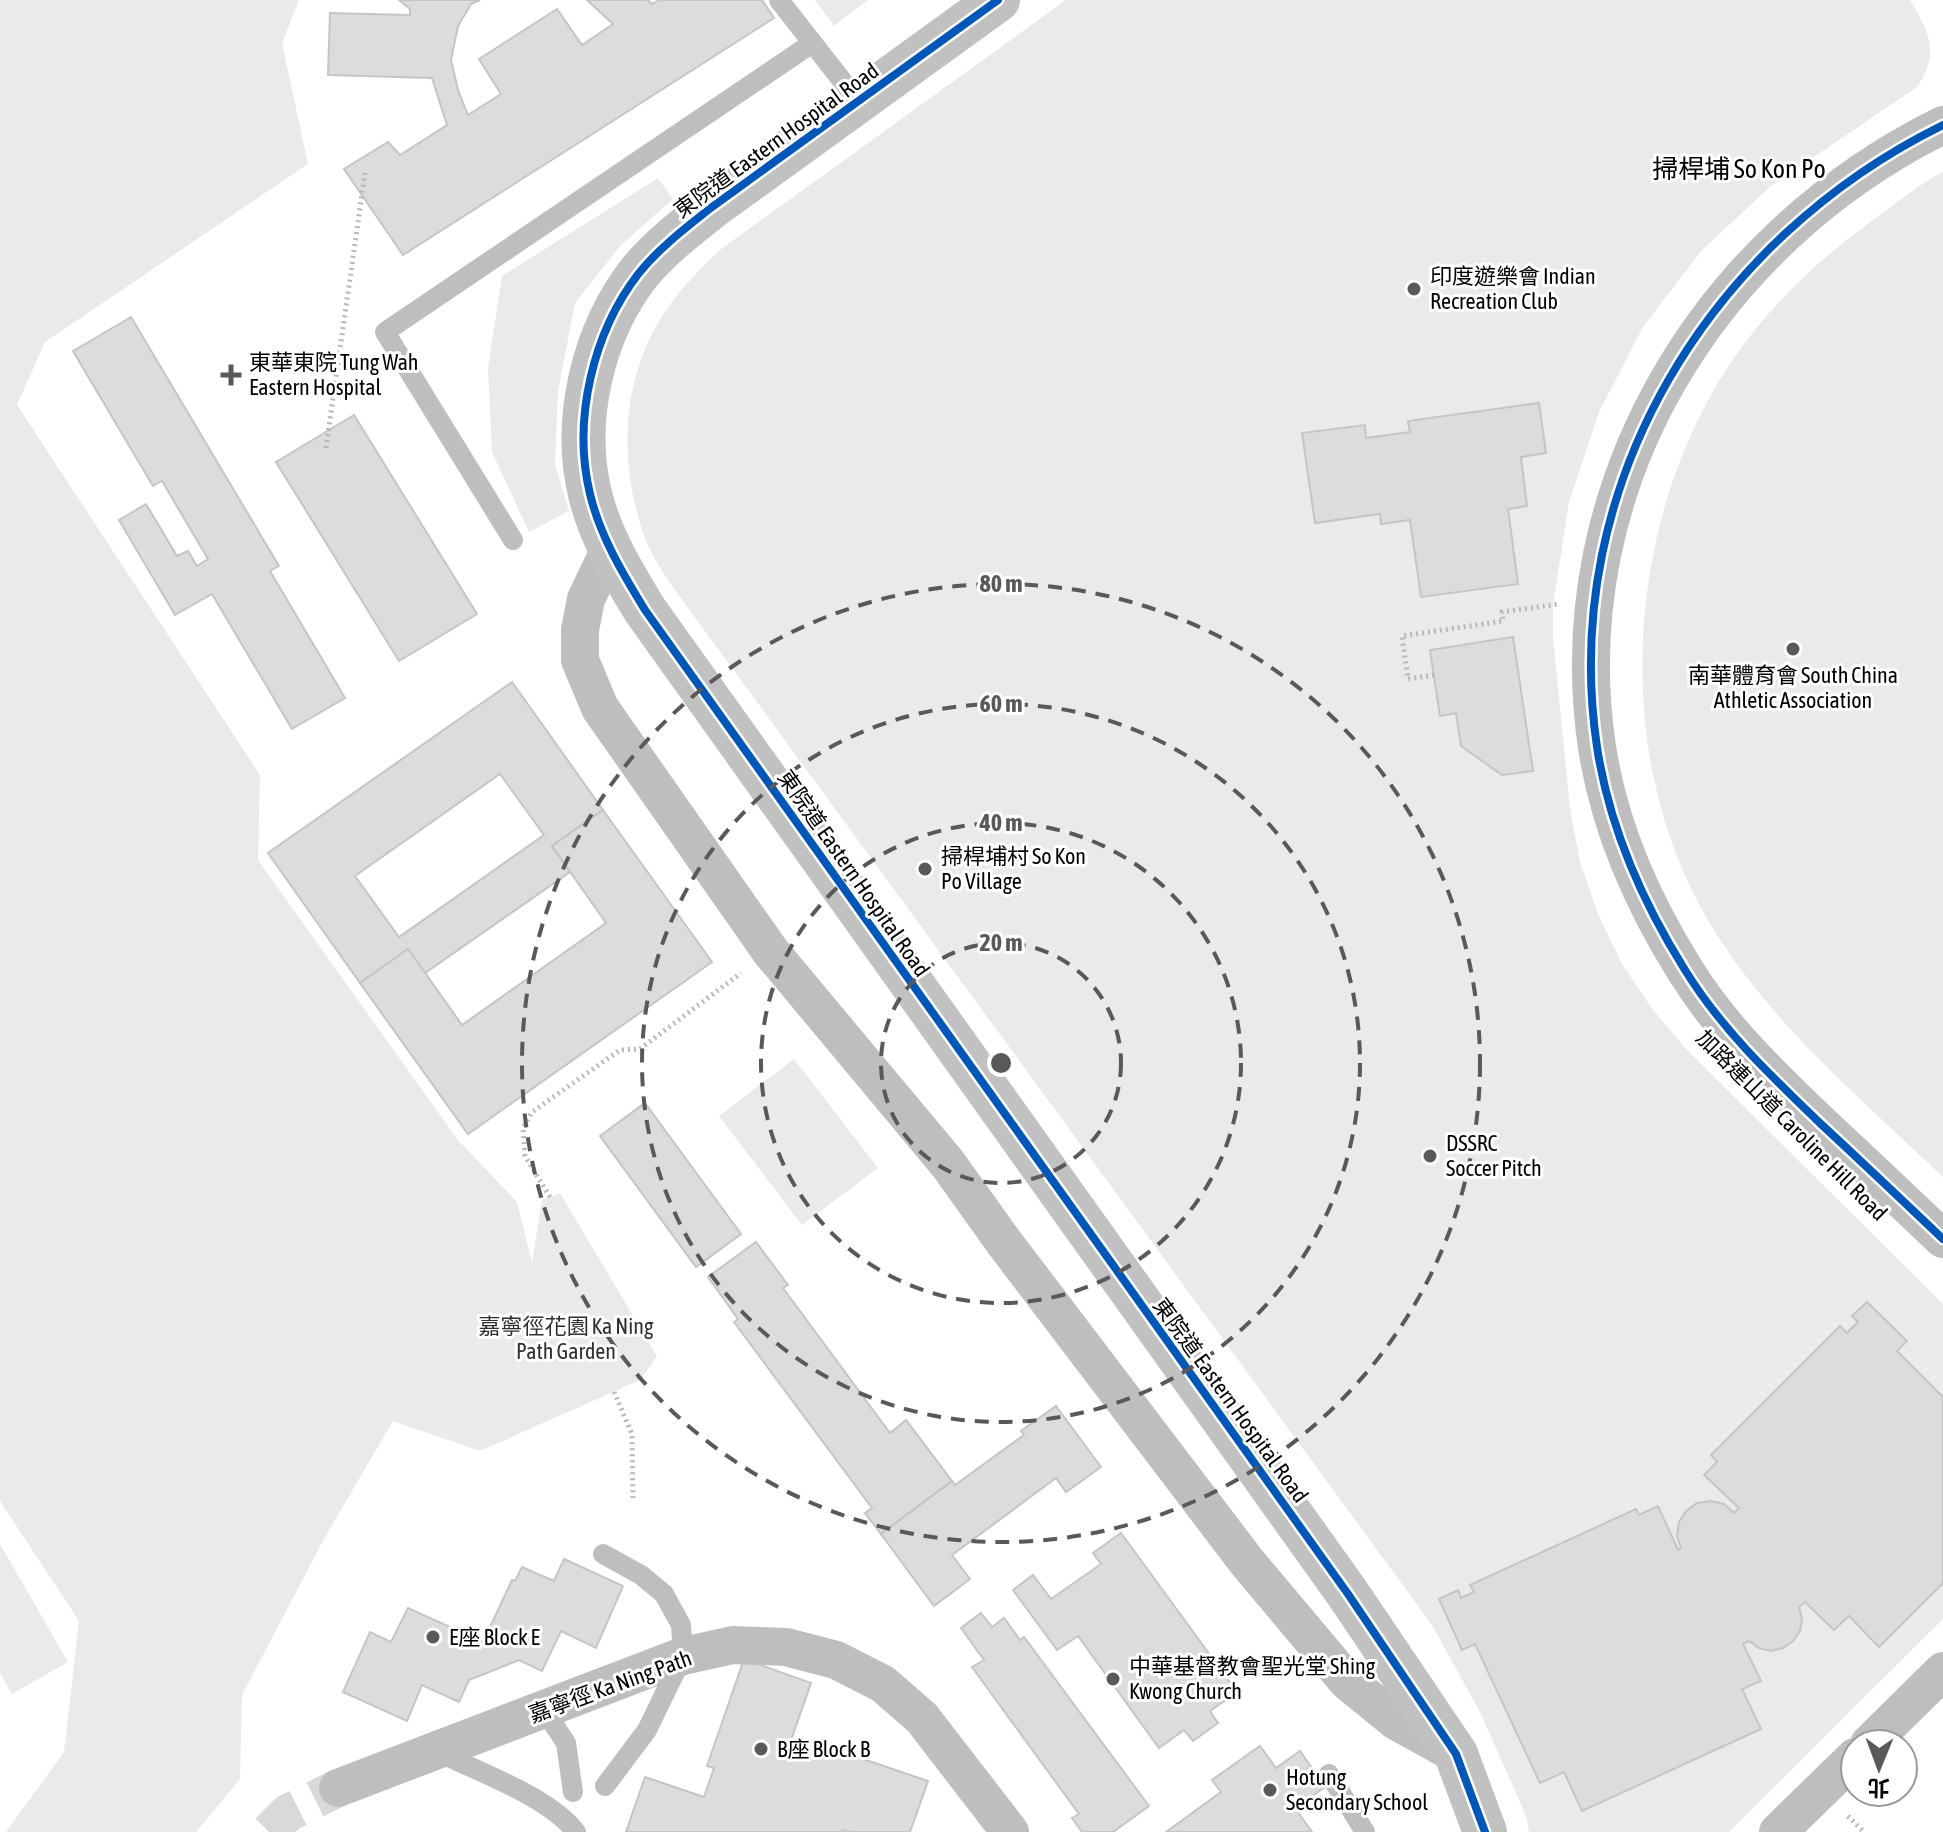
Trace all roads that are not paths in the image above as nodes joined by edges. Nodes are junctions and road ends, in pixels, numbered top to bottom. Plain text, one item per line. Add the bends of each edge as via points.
1 (779, 0) edge
2 (998, 0) edge
3 (811, 44) junction
4 (858, 101) junction
5 (1943, 125) edge
6 (513, 540) dead end
7 (610, 549) junction
8 (1943, 1239) edge
9 (603, 1554) dead end
10 (683, 1656) junction
11 (1943, 1671) edge
12 (544, 1710) junction
13 (1885, 1728) edge
14 (438, 1752) junction
15 (1456, 1754) junction
16 (1839, 1773) edge
17 (1329, 1774) dead end
18 (605, 1786) dead end
19 (338, 1788) tunnel mouth
20 (573, 1792) dead end
21 (576, 1832) edge
22 (1010, 1832) edge
23 (1365, 1832) edge
24 (1485, 1832) edge
25 (1778, 1832) edge

1 - 3 lane
2 - 4 street, 東院道 Eastern Hospital Road
3 - 4 lane
3 - 6 lane via 385,332
4 - 7 street, 東院道 Eastern Hospital Road via 671,240 620,301 604,334 585,414 589,492
5 - 8 street, 加路連山道 Caroline Hill Road via 1882,159 1785,232 1743,274 1678,360 1635,447 1606,538 1592,642 1597,746 1607,796 1621,841 1686,973 1774,1079
7 - 15 street, 東院道 Eastern Hospital Road via 645,610 1339,1581
7 - 15 street via 586,599 580,660 600,708 771,952 948,1164 1247,1562 1347,1681 1396,1721
9 - 10 lane via 664,1594 681,1625
10 - 12 street, 嘉寧徑 Ka Ning Path
10 - 18 lane via 647,1730
10 - 22 street, 嘉寧徑 Ka Ning Path via 733,1645 786,1647 836,1660 883,1684 922,1718
11 - 13 street
12 - 14 street, 嘉寧徑 Ka Ning Path
12 - 20 lane via 566,1743
14 - 19 street, 嘉寧徑 Ka Ning Path
14 - 21 lane via 539,1801
15 - 24 street, 東院道 Eastern Hospital Road
16 - 25 street
17 - 23 lane

